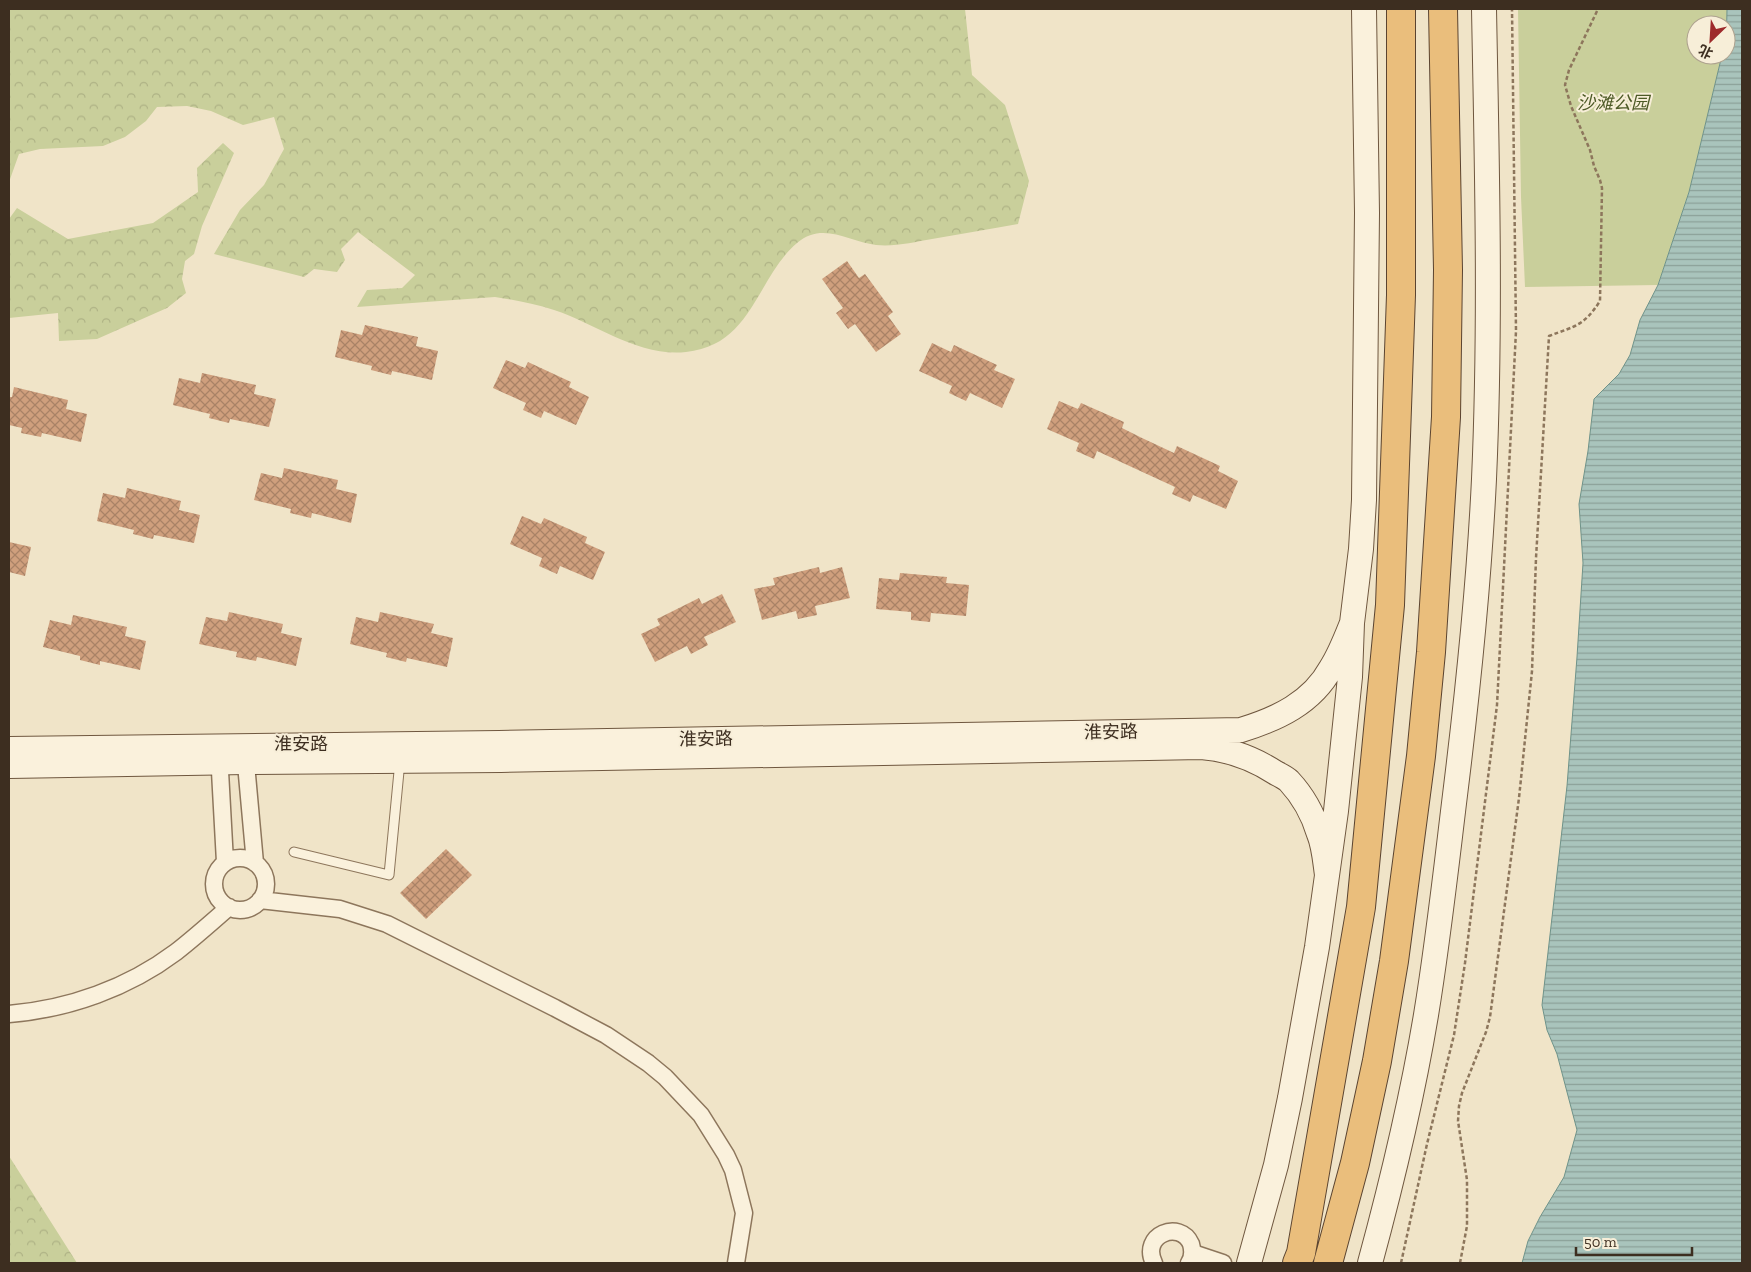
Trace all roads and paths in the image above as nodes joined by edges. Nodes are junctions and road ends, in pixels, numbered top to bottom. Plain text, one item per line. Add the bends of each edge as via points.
1 (1364, 9) edge
2 (1401, 9) edge
3 (1443, 9) edge
4 (1484, 9) edge
5 (1598, 9) edge
6 (1352, 623) junction
7 (9, 749) edge
8 (219, 754) junction
9 (245, 754) junction
10 (400, 761) junction
11 (9, 766) edge
12 (294, 852) dead end
13 (225, 862) junction
14 (255, 863) junction
15 (1327, 875) junction
16 (260, 900) junction
17 (230, 907) junction
18 (9, 1014) edge
19 (1191, 1258) edge
20 (736, 1263) edge
21 (1154, 1263) edge
22 (1223, 1263) edge
23 (1249, 1263) edge
24 (1297, 1263) edge
25 (1328, 1263) edge
26 (1370, 1263) edge
27 (1460, 1263) edge

1 - 6 main road via 1368,213 1364,500
2 - 24 highway via 1401,295 1390,605 1361,907
3 - 25 highway via 1448,270 1446,417 1431,652 1421,756 1377,1061 1355,1163
4 - 26 main road via 1489,223 1487,400 1472,645 1426,1016
5 - 27 path via 1565,85 1602,188 1600,301 1580,325 1549,336 1532,671 1519,798 1490,1017 1459,1106 1458,1121 1467,1180 1467,1226
6 - 9 main road, 淮安路 via 1332,668 1310,696 1275,718 1241,730 500,743
6 - 15 main road via 1347,706
7 - 8 main road, 淮安路
8 - 9 main road, 淮安路
8 - 11 main road, 淮安路
8 - 13 street
9 - 10 main road, 淮安路
9 - 14 street
10 - 12 lane via 389,875
10 - 15 main road, 淮安路 via 1220,748 1262,763 1288,780 1306,803 1315,822
13 - 14 street via 239,858
13 - 17 street via 218,871 215,887 217,896
14 - 16 street via 265,876 266,885
15 - 23 main road via 1290,1098 1276,1165
16 - 17 street via 246,909
16 - 20 street via 340,909 387,924 606,1035 648,1063 666,1077 701,1115 730,1163 744,1213
17 - 18 street via 176,952 124,983 69,1004
19 - 21 street via 1188,1240 1177,1232 1169,1232 1162,1233 1153,1243 1151,1256
19 - 22 street

